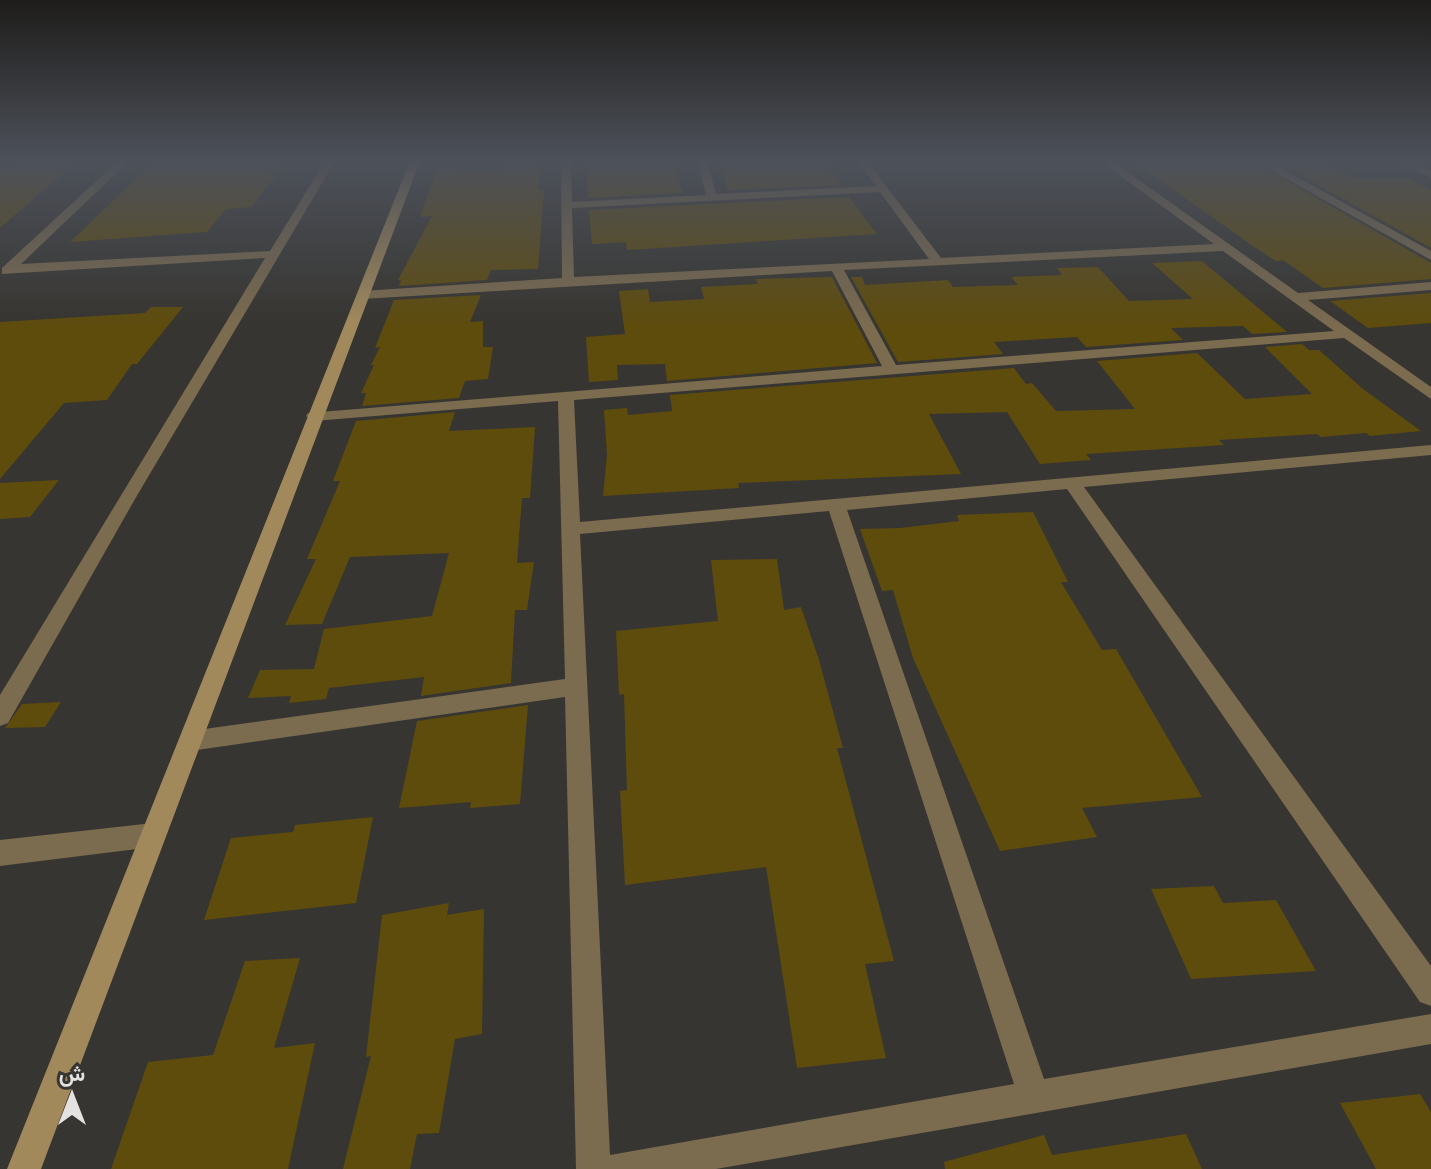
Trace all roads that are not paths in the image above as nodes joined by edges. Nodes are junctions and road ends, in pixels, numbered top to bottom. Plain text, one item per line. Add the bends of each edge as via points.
1 (66, 216) edge
2 (297, 216) edge
3 (393, 216) edge
4 (567, 216) edge
5 (902, 216) edge
6 (1181, 216) edge
7 (1358, 216) edge
8 (1225, 247) junction
9 (274, 254) junction
10 (1431, 256) edge
11 (936, 260) junction
12 (835, 266) junction
13 (5, 272) edge
14 (568, 281) junction
15 (1431, 286) edge
16 (362, 295) junction
17 (1295, 297) junction
18 (1347, 334) junction
19 (892, 371) junction
20 (1431, 394) edge
21 (566, 396) junction
22 (314, 416) junction
23 (1431, 450) edge
24 (1072, 483) junction
25 (836, 505) junction
26 (572, 529) junction
27 (578, 686) junction
28 (0, 716) edge
29 (190, 741) junction
30 (153, 835) junction
31 (0, 853) edge
32 (1431, 991) edge
33 (1431, 1029) edge
34 (1034, 1097) junction
35 (24, 1169) edge
36 (593, 1169) edge
37 (617, 1169) edge

1 - 13 street
2 - 9 street
3 - 16 street
4 - 14 street
5 - 11 street
6 - 8 street
7 - 10 street
8 - 11 street
8 - 17 street
9 - 13 street
9 - 28 street
11 - 12 street
12 - 14 street
12 - 19 street
14 - 16 street
15 - 17 street
16 - 22 street
17 - 18 street
18 - 19 street
18 - 20 street
19 - 21 street
21 - 22 street
21 - 26 street
22 - 29 street
23 - 24 street
24 - 25 street
24 - 32 street
25 - 26 street
25 - 34 street
26 - 27 street
27 - 29 street
27 - 36 street
29 - 30 street
30 - 31 street
30 - 35 street
33 - 34 street
34 - 37 street

